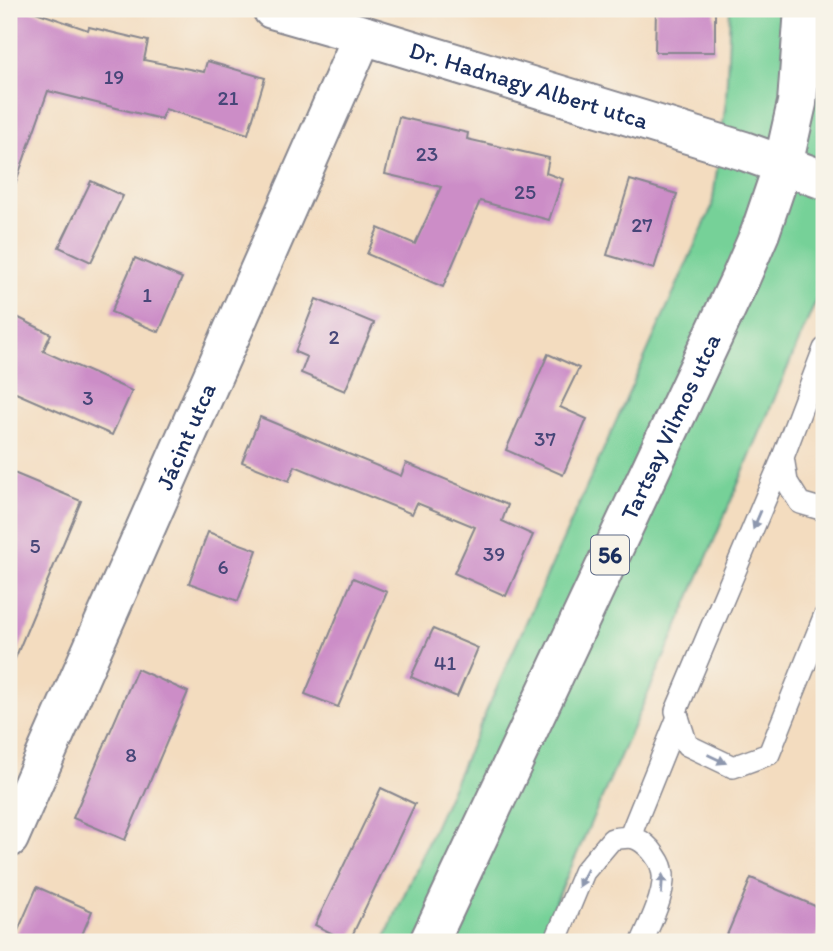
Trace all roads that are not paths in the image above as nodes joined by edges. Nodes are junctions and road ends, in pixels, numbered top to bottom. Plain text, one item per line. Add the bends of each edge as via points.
1 (272, 9) edge
2 (804, 9) edge
3 (363, 35) junction
4 (783, 165) junction
5 (824, 180) edge
6 (824, 349) edge
7 (783, 457) junction
8 (824, 509) edge
9 (824, 617) edge
10 (678, 717) junction
11 (630, 836) junction
12 (9, 838) edge
13 (429, 942) edge
14 (555, 942) edge
15 (642, 942) edge

1 - 3 street, Dr. Hadnagy Albert utca
2 - 4 street, Tartsay Vilmos utca / 56 via 797,103
3 - 4 street, Dr. Hadnagy Albert utca
3 - 12 street, Jácint utca
4 - 5 street, Dr. Hadnagy Albert utca
4 - 13 street, Tartsay Vilmos utca / 56 via 741,277
6 - 7 lane
7 - 8 lane via 787,482 800,503
7 -> 10 lane via 676,711
10 -> 9 lane via 687,745 733,767 769,754
10 - 11 lane
11 -> 14 lane via 612,839 584,872
15 -> 11 lane via 662,895 663,869 642,840

